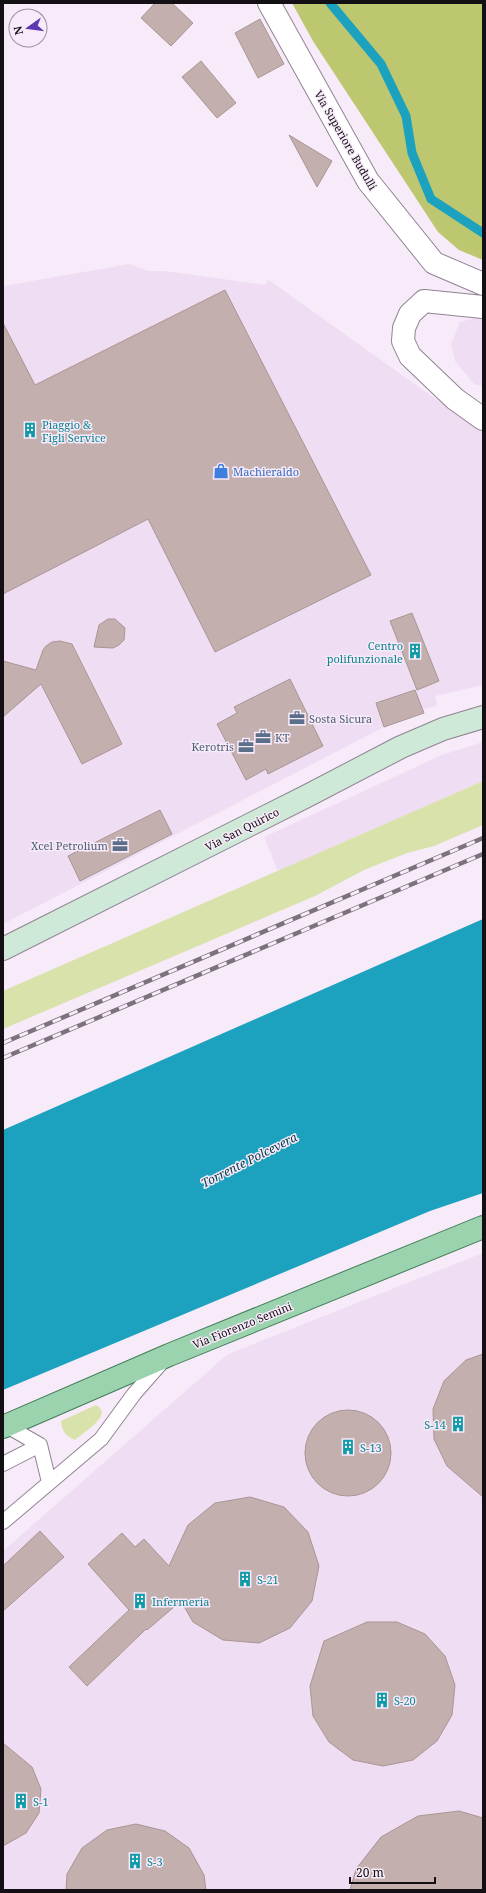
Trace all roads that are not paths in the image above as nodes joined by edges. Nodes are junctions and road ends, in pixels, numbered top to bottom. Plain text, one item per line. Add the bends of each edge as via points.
1 (269, 3) edge
2 (483, 284) edge
3 (483, 307) edge
4 (483, 419) edge
5 (483, 717) edge
6 (3, 949) edge
7 (483, 1227) edge
8 (169, 1355) junction
9 (5, 1427) edge
10 (40, 1445) junction
11 (3, 1464) edge
12 (49, 1482) junction
13 (3, 1522) edge

1 - 2 street, Via Superiore Budulli via 368,182 434,262
3 - 4 street via 424,301 410,314 404,328 404,341 410,356 455,399
5 - 6 main road, Via San Quirico via 443,729 401,747 305,798
7 - 8 main road, Via Fiorenzo Semini
8 - 9 main road, Via Fiorenzo Semini
8 - 12 lane via 134,1394 101,1439
9 - 10 lane
10 - 11 lane
10 - 12 lane
12 - 13 lane

